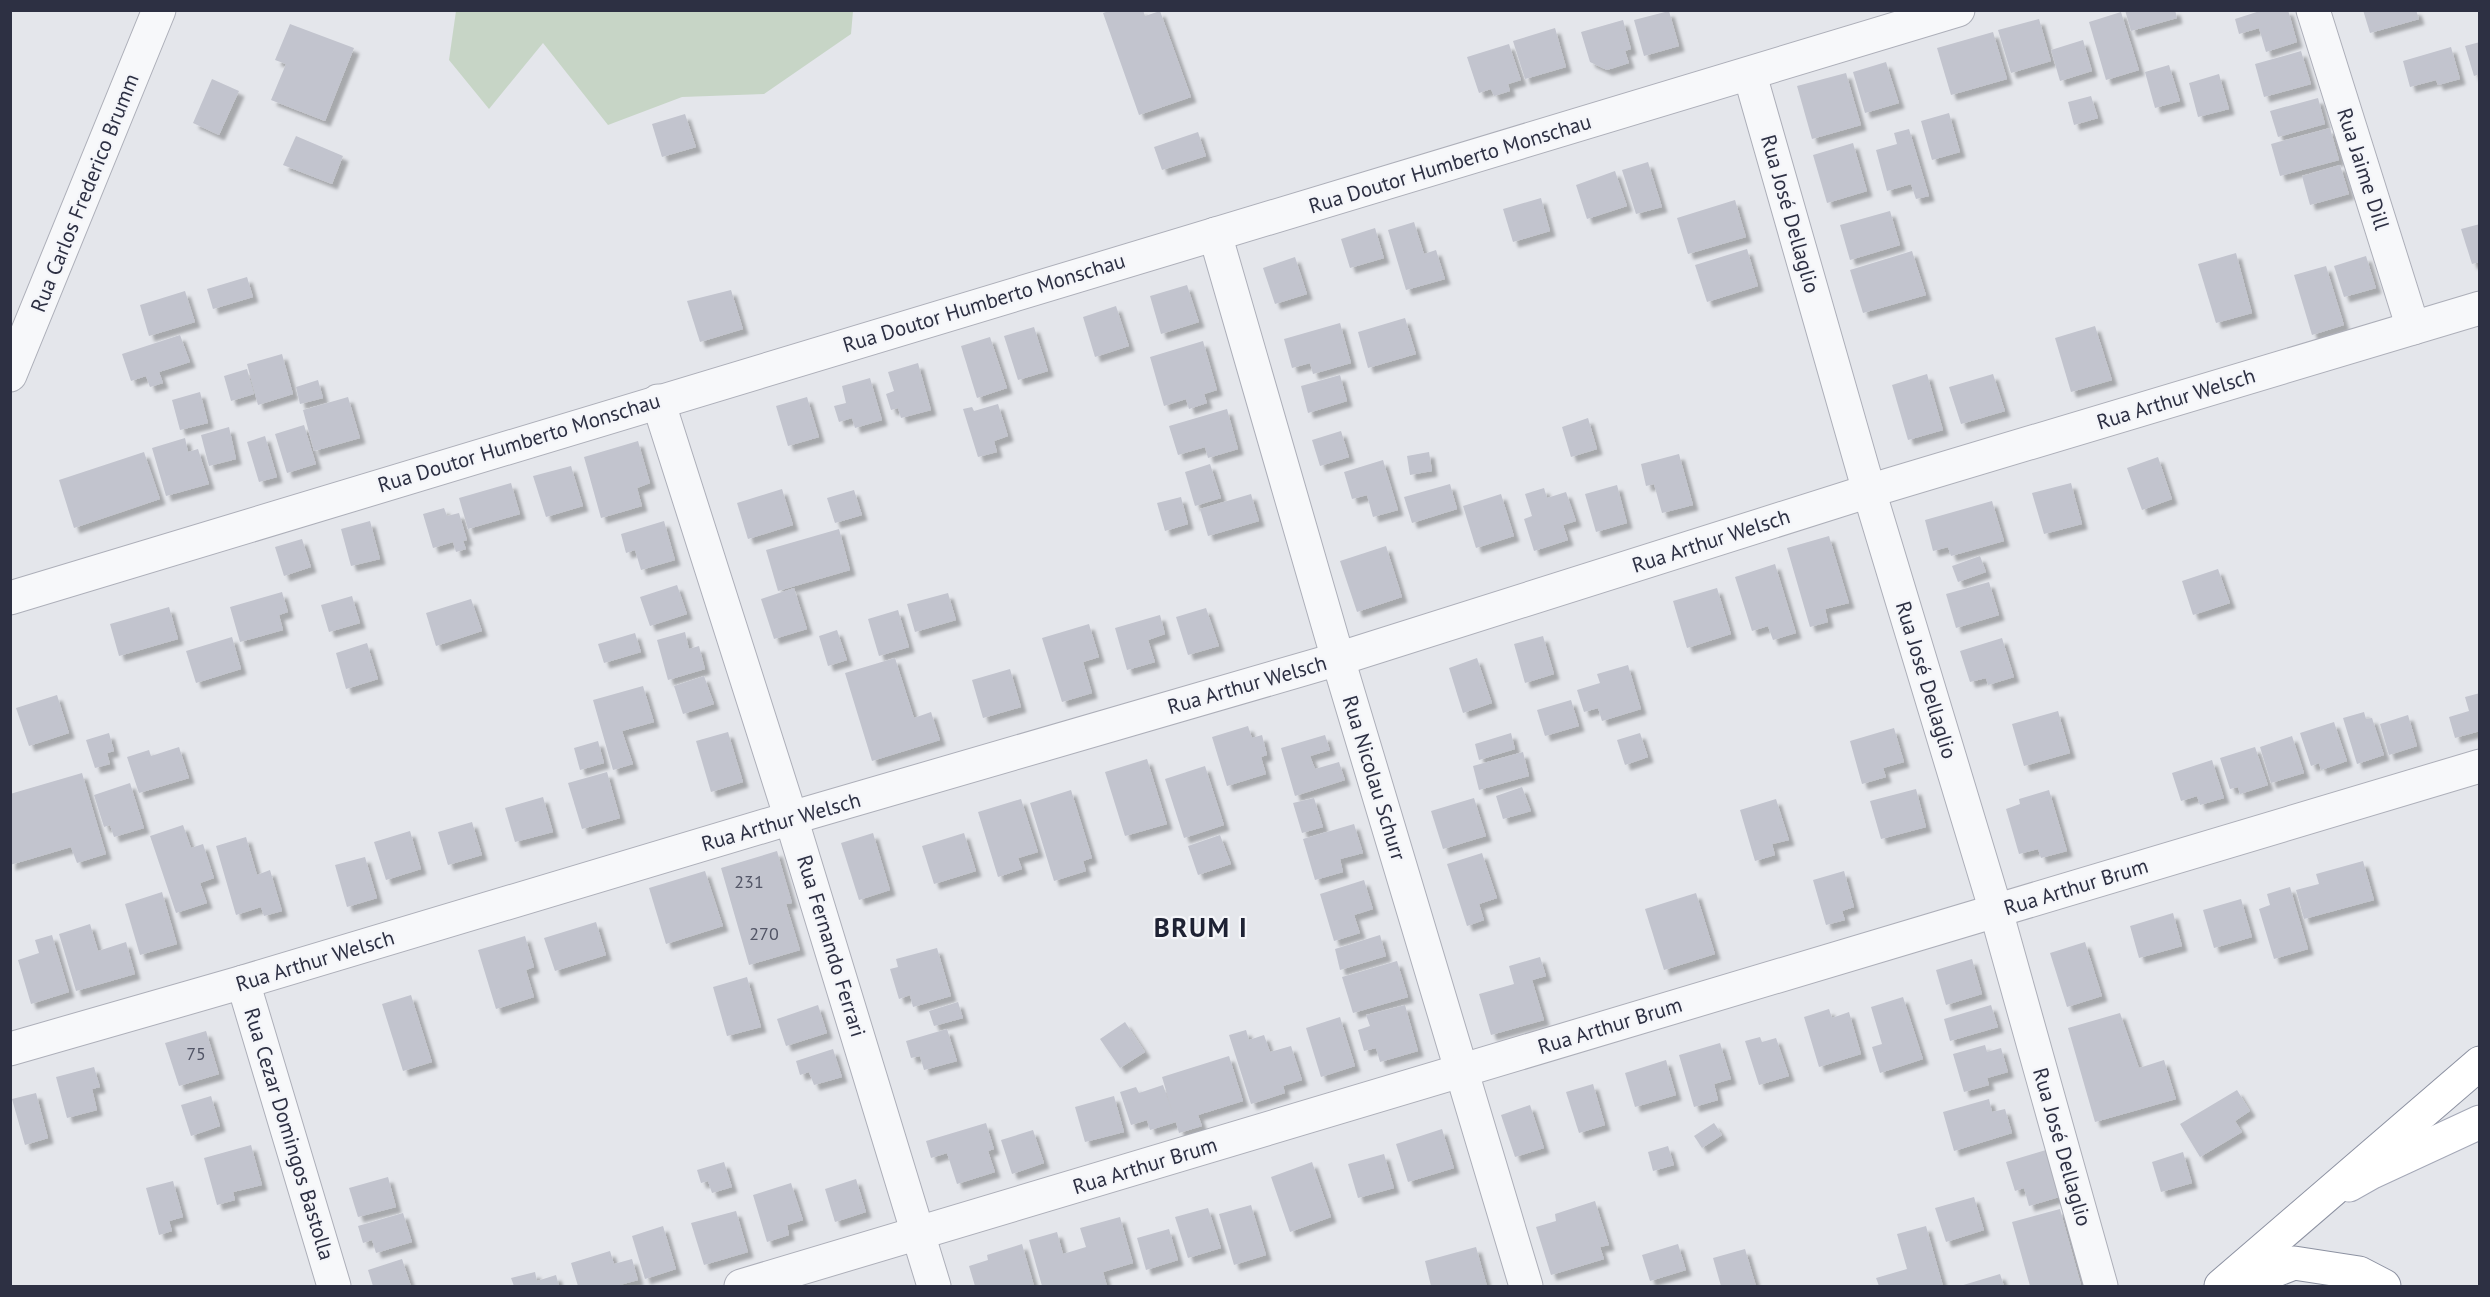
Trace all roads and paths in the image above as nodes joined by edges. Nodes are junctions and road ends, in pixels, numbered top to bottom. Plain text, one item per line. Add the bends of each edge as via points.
1 (159, 10) edge
2 (1958, 10) edge
3 (2313, 10) edge
4 (1750, 75) junction
5 (1215, 234) junction
6 (2480, 308) edge
7 (2413, 328) junction
8 (10, 375) edge
9 (658, 401) junction
10 (1869, 491) junction
11 (10, 598) edge
12 (1338, 659) junction
13 (2480, 766) edge
14 (791, 818) junction
15 (1996, 911) junction
16 (243, 982) junction
17 (10, 1049) edge
18 (2480, 1063) edge
19 (1462, 1071) junction
20 (2480, 1122) edge
21 (2315, 1205) junction
22 (919, 1233) junction
23 (334, 1287) edge
24 (741, 1287) edge
25 (934, 1287) edge
26 (1526, 1287) edge
27 (2101, 1287) edge
28 (2221, 1287) edge
29 (2235, 1287) edge
30 (2384, 1287) edge

1 - 8 street, Rua Carlos Frederico Brumm
2 - 4 street, Rua Doutor Humberto Monschau
3 - 7 street, Rua Jaime Dill
4 - 5 street, Rua Doutor Humberto Monschau
4 - 10 street, Rua José Dellaglio
5 - 9 street, Rua Doutor Humberto Monschau
5 - 12 street, Rua Nicolau Schurr
6 - 7 street, Rua Arthur Welsch
7 - 10 street, Rua Arthur Welsch
9 - 11 street, Rua Doutor Humberto Monschau
9 - 14 street, Rua Fernando Ferrari
10 - 12 street, Rua Arthur Welsch
10 - 15 street, Rua José Dellaglio
12 - 14 street, Rua Arthur Welsch
12 - 19 street, Rua Nicolau Schurr
13 - 15 street, Rua Arthur Brum
14 - 16 street, Rua Arthur Welsch
14 - 22 street, Rua Fernando Ferrari
15 - 19 street, Rua Arthur Brum
15 - 27 street, Rua José Dellaglio
16 - 17 street, Rua Arthur Welsch
16 - 23 street, Rua Cezar Domingos Bastolla
18 - 21 main road
19 - 22 street, Rua Arthur Brum
19 - 26 street, Rua Nicolau Schurr
20 - 21 main road via 2372,1172
21 - 28 main road
22 - 24 street, Rua Arthur Brum
22 - 25 street, Rua Fernando Ferrari
29 - 30 main road via 2294,1263 2359,1272

